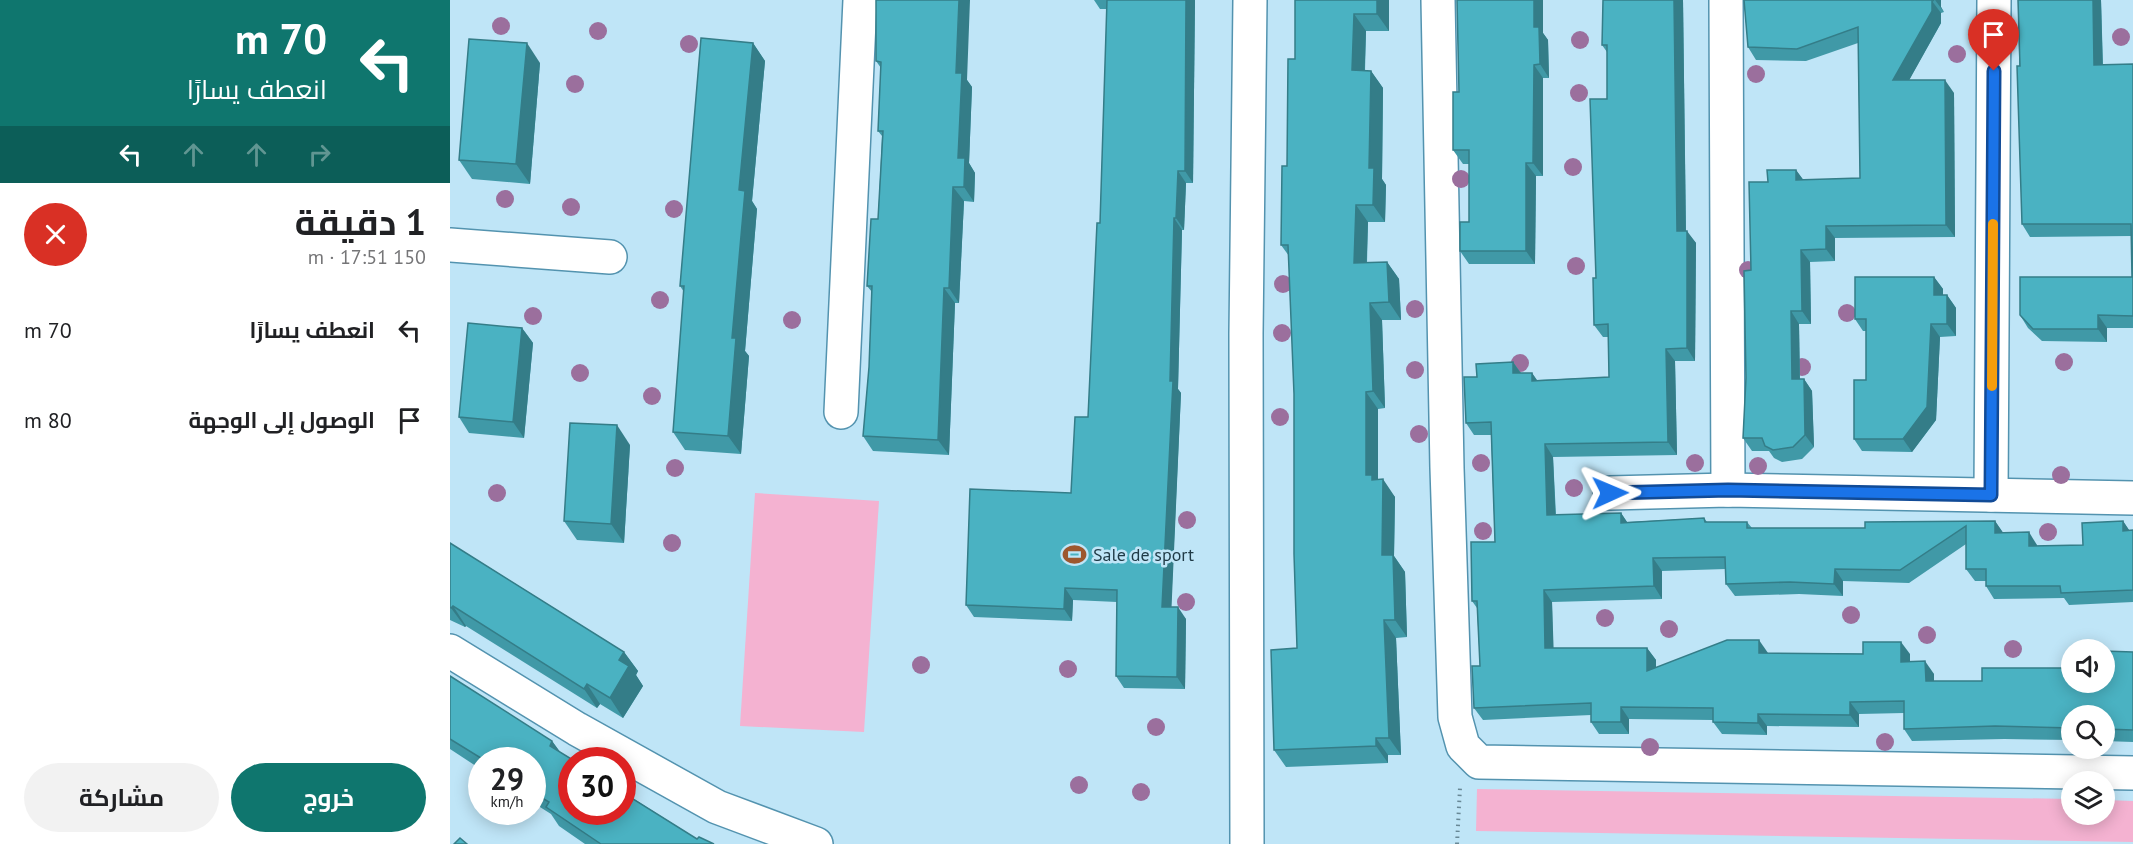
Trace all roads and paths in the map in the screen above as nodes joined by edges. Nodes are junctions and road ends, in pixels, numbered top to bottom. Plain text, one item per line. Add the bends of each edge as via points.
1 (860, 0) edge
2 (1250, 0) edge
3 (1438, 0) edge
4 (1726, 0) edge
5 (1995, 0) edge
6 (450, 245) edge
7 (610, 257) dead end
8 (841, 412) dead end
9 (1728, 490) junction
10 (1610, 493) dead end
11 (1991, 495) junction
12 (2133, 498) edge
13 (450, 651) edge
14 (2133, 773) edge
15 (1458, 794) dead end
16 (816, 844) edge
17 (1247, 844) edge
18 (1458, 844) edge

1 - 8 street
2 - 17 street
3 - 14 street via 1455,717 1463,746 1479,762
4 - 9 street
5 - 11 street
6 - 7 street
9 - 10 street
9 - 11 street
11 - 12 street
13 - 16 street via 577,729 717,807
15 - 18 path

